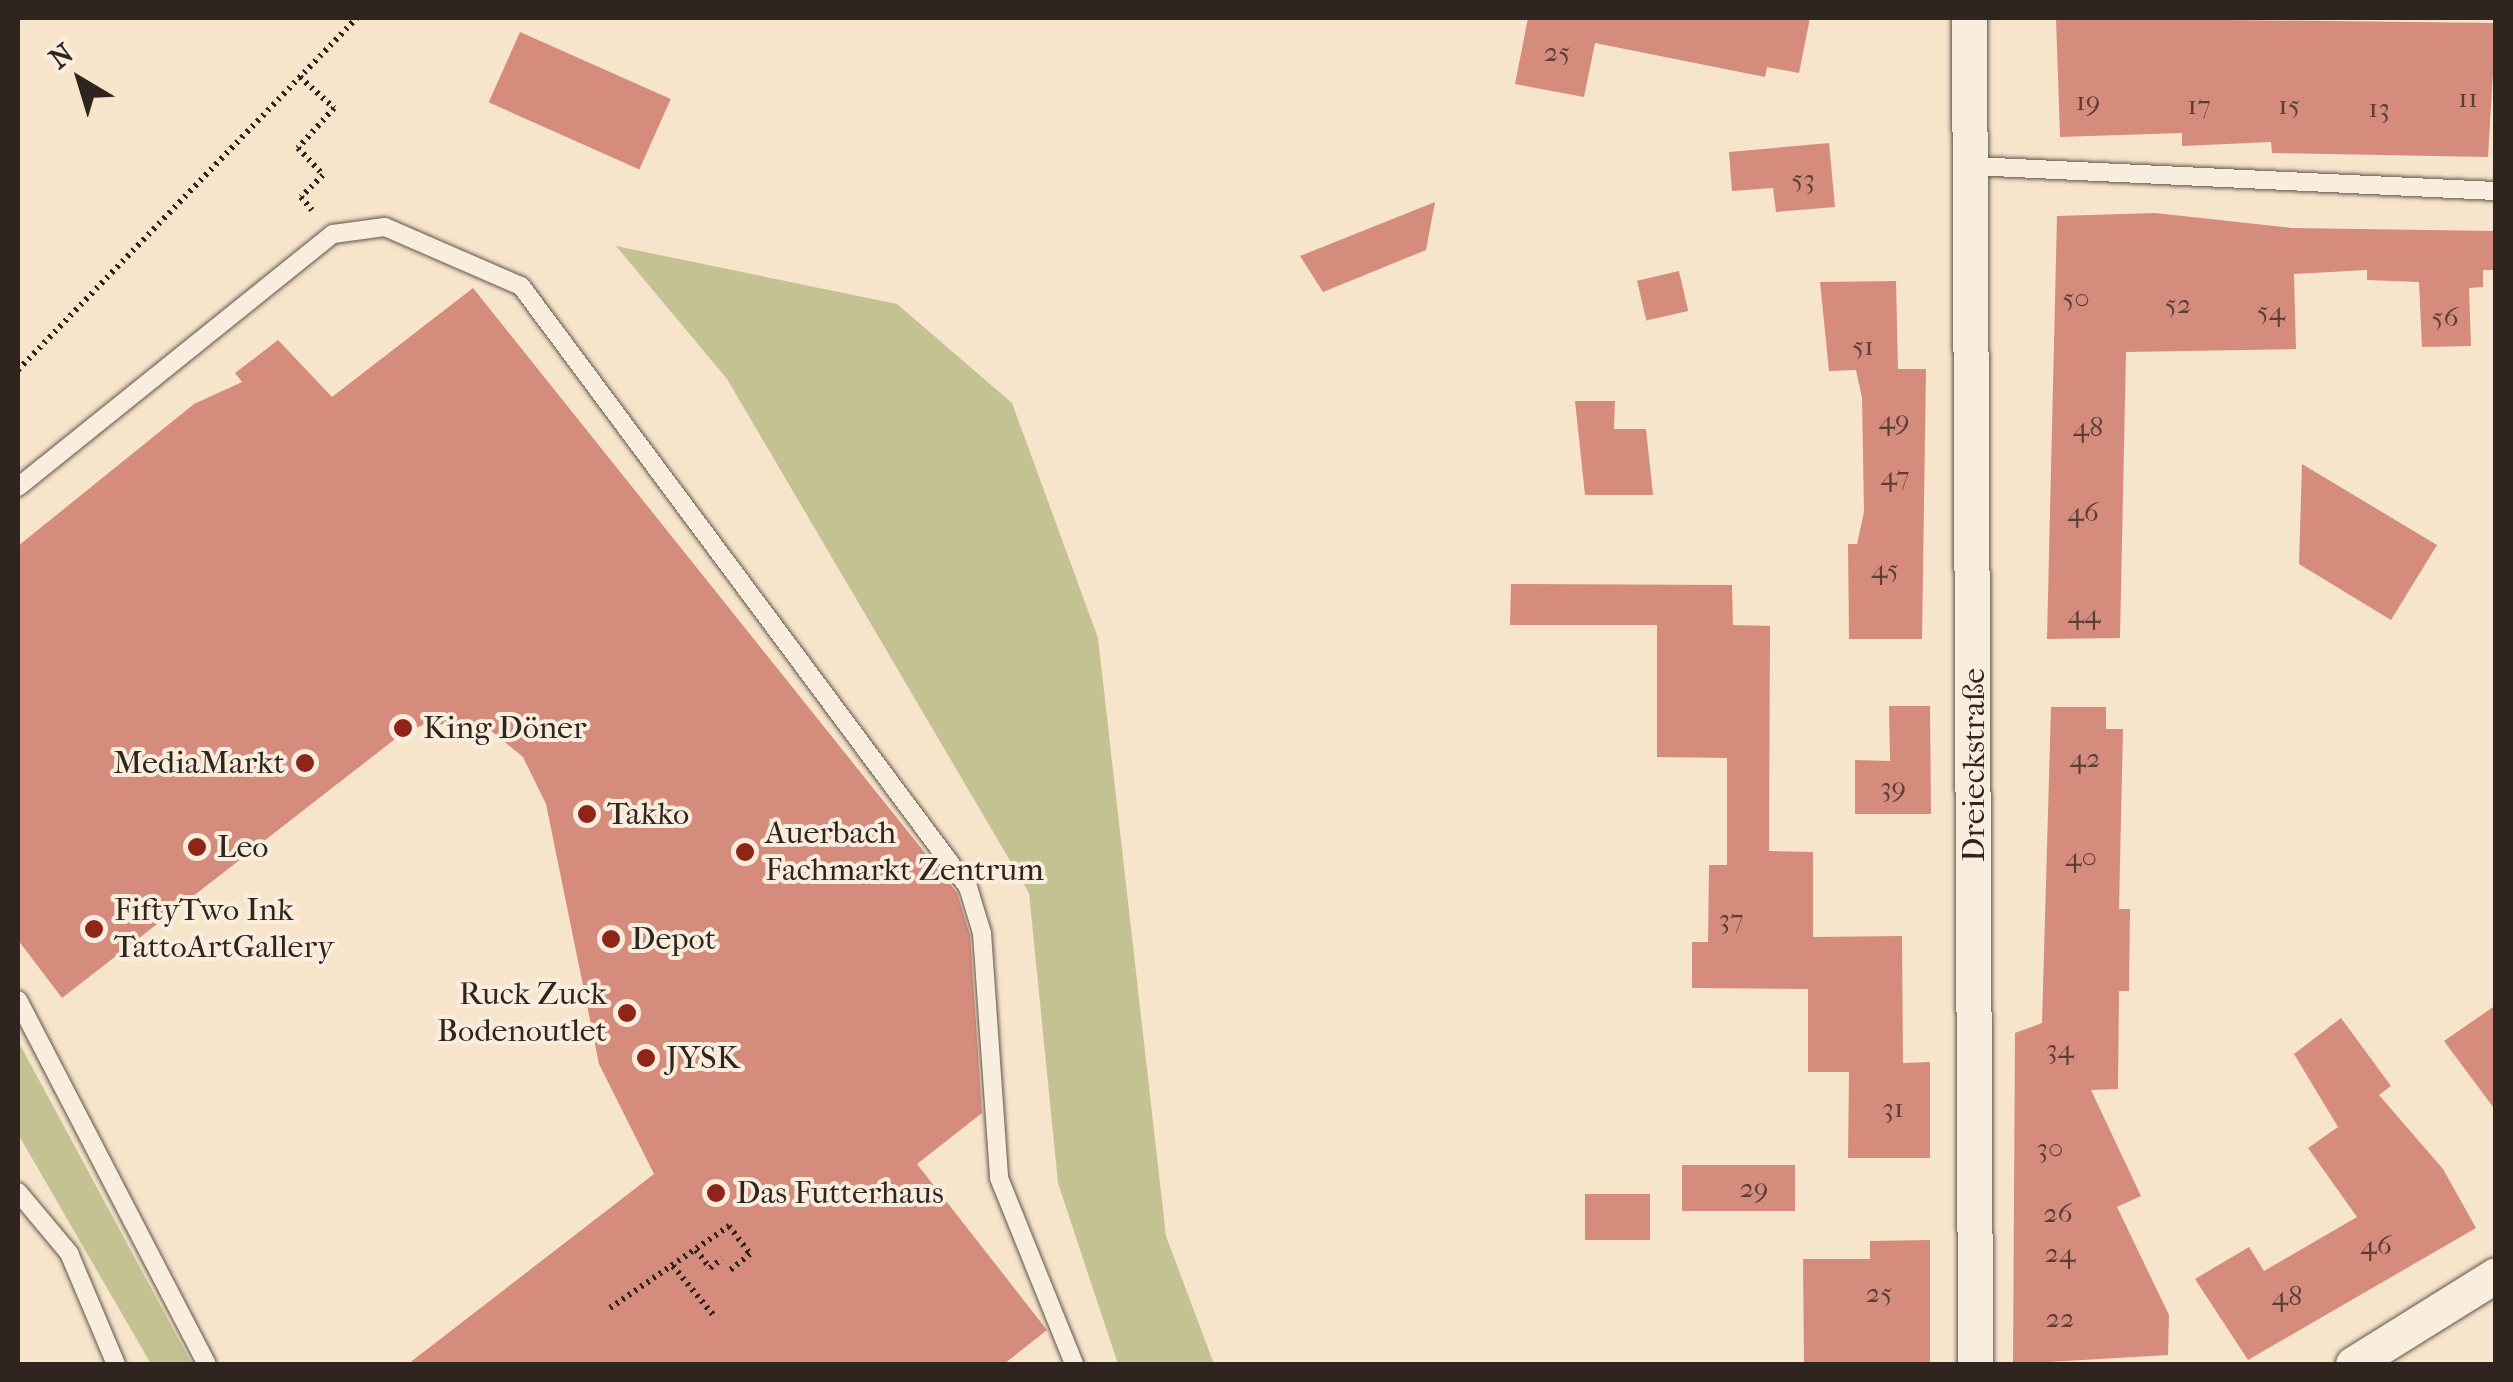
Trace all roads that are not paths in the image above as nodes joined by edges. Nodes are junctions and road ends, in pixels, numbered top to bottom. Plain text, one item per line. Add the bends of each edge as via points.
1 (1970, 18) edge
2 (1973, 166) junction
3 (2496, 191) edge
4 (18, 488) edge
5 (18, 1000) edge
6 (18, 1192) edge
7 (2496, 1275) edge
8 (116, 1364) edge
9 (208, 1364) edge
10 (1074, 1364) edge
11 (1974, 1364) edge
12 (2353, 1364) edge

1 - 2 street, Dreieckstraße
2 - 3 lane
2 - 11 street, Dreieckstraße
4 - 10 lane via 333,234 385,227 521,286 968,887 982,932 999,1178
5 - 9 lane
6 - 8 lane via 70,1254
7 - 12 street

